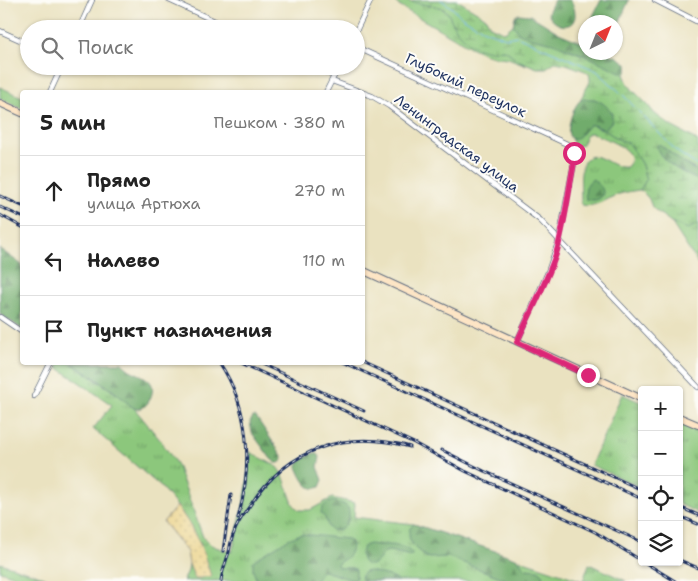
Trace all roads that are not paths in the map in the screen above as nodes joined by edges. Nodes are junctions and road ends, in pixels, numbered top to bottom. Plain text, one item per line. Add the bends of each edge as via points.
1 (92, 0) edge
2 (169, 0) edge
3 (372, 0) edge
4 (654, 0) edge
5 (83, 20) edge
6 (212, 20) edge
7 (362, 20) edge
8 (698, 22) edge
9 (0, 31) edge
10 (20, 40) edge
11 (365, 51) edge
12 (58, 75) edge
13 (328, 75) edge
14 (334, 75) edge
15 (333, 78) junction
16 (51, 90) edge
17 (327, 90) edge
18 (359, 90) edge
19 (365, 93) edge
20 (0, 103) edge
21 (20, 113) edge
22 (559, 240) junction
23 (365, 271) edge
24 (0, 317) edge
25 (20, 331) edge
26 (517, 342) junction
27 (50, 365) edge
28 (698, 387) edge
29 (34, 396) dead end
30 (638, 398) edge
31 (683, 419) edge
32 (698, 425) edge

1 - 5 street
2 - 6 street
3 - 7 street
4 - 8 street
9 - 10 street
11 - 22 street, Глубокий переулок via 573,149 574,163
12 - 16 street
13 - 15 street, Ленинградская улица
14 - 15 street
15 - 17 street
15 - 18 street, Ленинградская улица
19 - 22 street, Ленинградская улица via 390,106 540,220
20 - 21 main road
22 - 26 street
22 - 28 street, Ленинградская улица
23 - 26 main road
24 - 25 street
26 - 30 main road
27 - 29 street
31 - 32 main road

